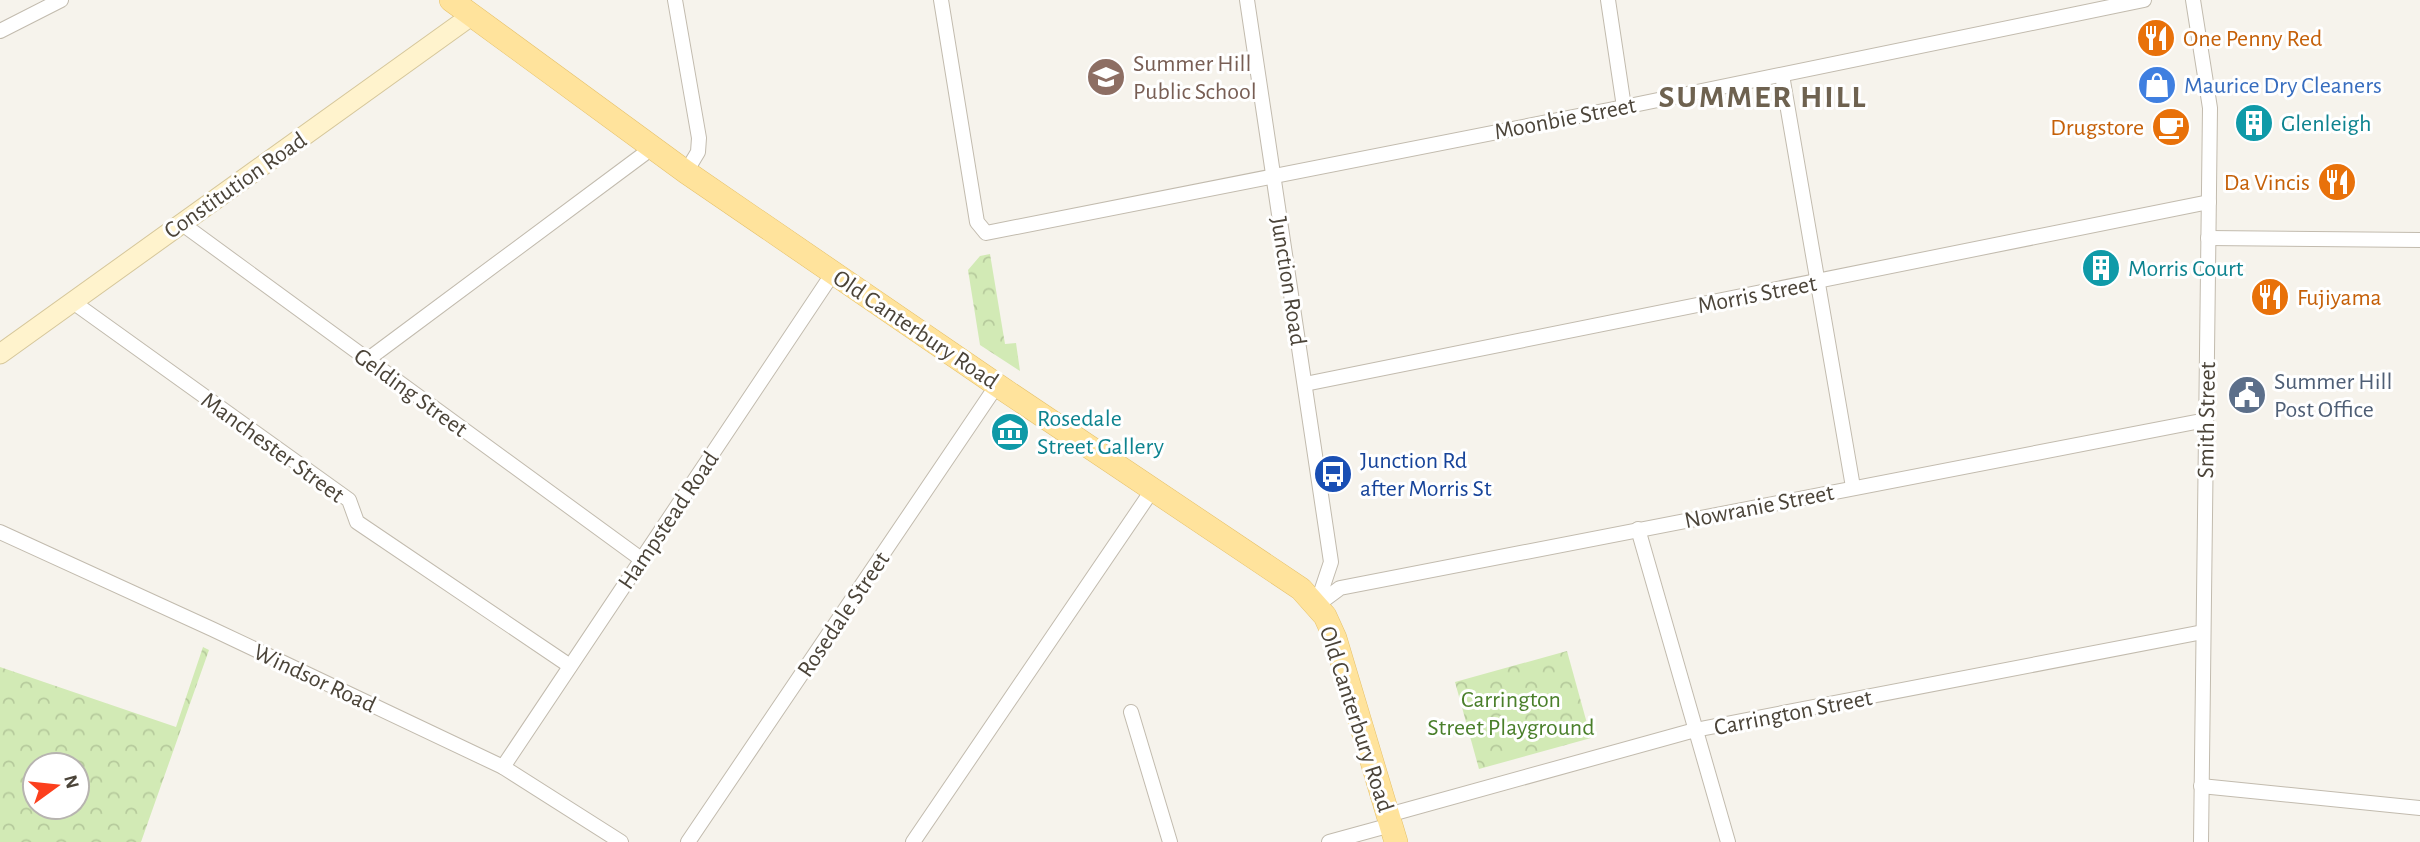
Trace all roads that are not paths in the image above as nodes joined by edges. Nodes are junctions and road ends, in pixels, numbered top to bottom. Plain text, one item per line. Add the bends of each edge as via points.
1 (61, 0) edge
2 (451, 0) edge
3 (675, 0) edge
4 (941, 0) edge
5 (1247, 0) edge
6 (1608, 0) edge
7 (2144, 0) edge
8 (2193, 0) edge
9 (471, 16) junction
10 (0, 31) edge
11 (1782, 75) junction
12 (1624, 107) junction
13 (652, 148) junction
14 (686, 172) junction
15 (1273, 175) junction
16 (2209, 202) junction
17 (181, 223) junction
18 (2208, 238) junction
19 (2420, 240) edge
20 (833, 273) junction
21 (1818, 282) junction
22 (73, 302) junction
23 (0, 354) edge
24 (367, 360) junction
25 (1305, 384) junction
26 (997, 385) junction
27 (2206, 420) junction
28 (1853, 488) junction
29 (1153, 489) junction
30 (1638, 529) junction
31 (0, 532) edge
32 (641, 559) junction
33 (1331, 562) junction
34 (1340, 588) junction
35 (1317, 605) junction
36 (2203, 632) junction
37 (570, 666) junction
38 (1131, 712) dead end
39 (1695, 730) junction
40 (503, 767) junction
41 (2201, 786) junction
42 (2420, 808) edge
43 (1392, 827) edge
44 (621, 842) edge
45 (688, 842) edge
46 (914, 842) edge
47 (1170, 842) edge
48 (1329, 842) edge
49 (1728, 842) edge
50 (2201, 842) edge

1 - 10 street
2 - 9 main road, Old Canterbury Road
3 - 14 street via 699,138 698,152
4 - 15 street, Moonbie Street via 977,222 986,233
5 - 15 street, Junction Road
6 - 12 street
7 - 11 street, Moonbie Street
8 - 16 street, Smith Street via 2210,108
9 - 13 main road, Old Canterbury Road
9 - 17 street, Constitution Road
11 - 12 street, Moonbie Street
11 - 21 street
12 - 15 street, Moonbie Street
13 - 14 main road, Old Canterbury Road
13 - 24 street
14 - 20 main road, Old Canterbury Road
15 - 25 street, Junction Road
16 - 18 street, Smith Street
16 - 21 street, Morris Street
17 - 22 street, Constitution Road
17 - 24 street, Gelding Street
18 - 19 street
18 - 27 street, Smith Street
20 - 26 main road, Old Canterbury Road
20 - 32 street, Hampstead Road
21 - 25 street, Morris Street
21 - 28 street
22 - 23 street, Constitution Road
22 - 37 street, Manchester Street via 349,500 357,522
24 - 32 street, Gelding Street
25 - 33 street, Junction Road
26 - 29 main road, Old Canterbury Road
26 - 45 street, Rosedale Street
27 - 28 street, Nowranie Street
27 - 36 street, Smith Street
28 - 30 street, Nowranie Street
29 - 35 main road, Old Canterbury Road via 1295,583
29 - 46 street
30 - 34 street, Nowranie Street
30 - 39 street
31 - 40 street, Windsor Road
32 - 37 street, Hampstead Road
33 - 34 street, Junction Road
33 - 35 street, Junction Road
34 - 35 street, Nowranie Street
35 - 43 main road, Old Canterbury Road via 1335,638
36 - 39 street, Carrington Street
36 - 41 street, Smith Street
37 - 40 street, Hampstead Road
38 - 47 street
39 - 43 street, Carrington Street
39 - 49 street
40 - 44 street, Windsor Road
41 - 42 street
41 - 50 street, Smith Street
43 - 48 street, Carrington Street

